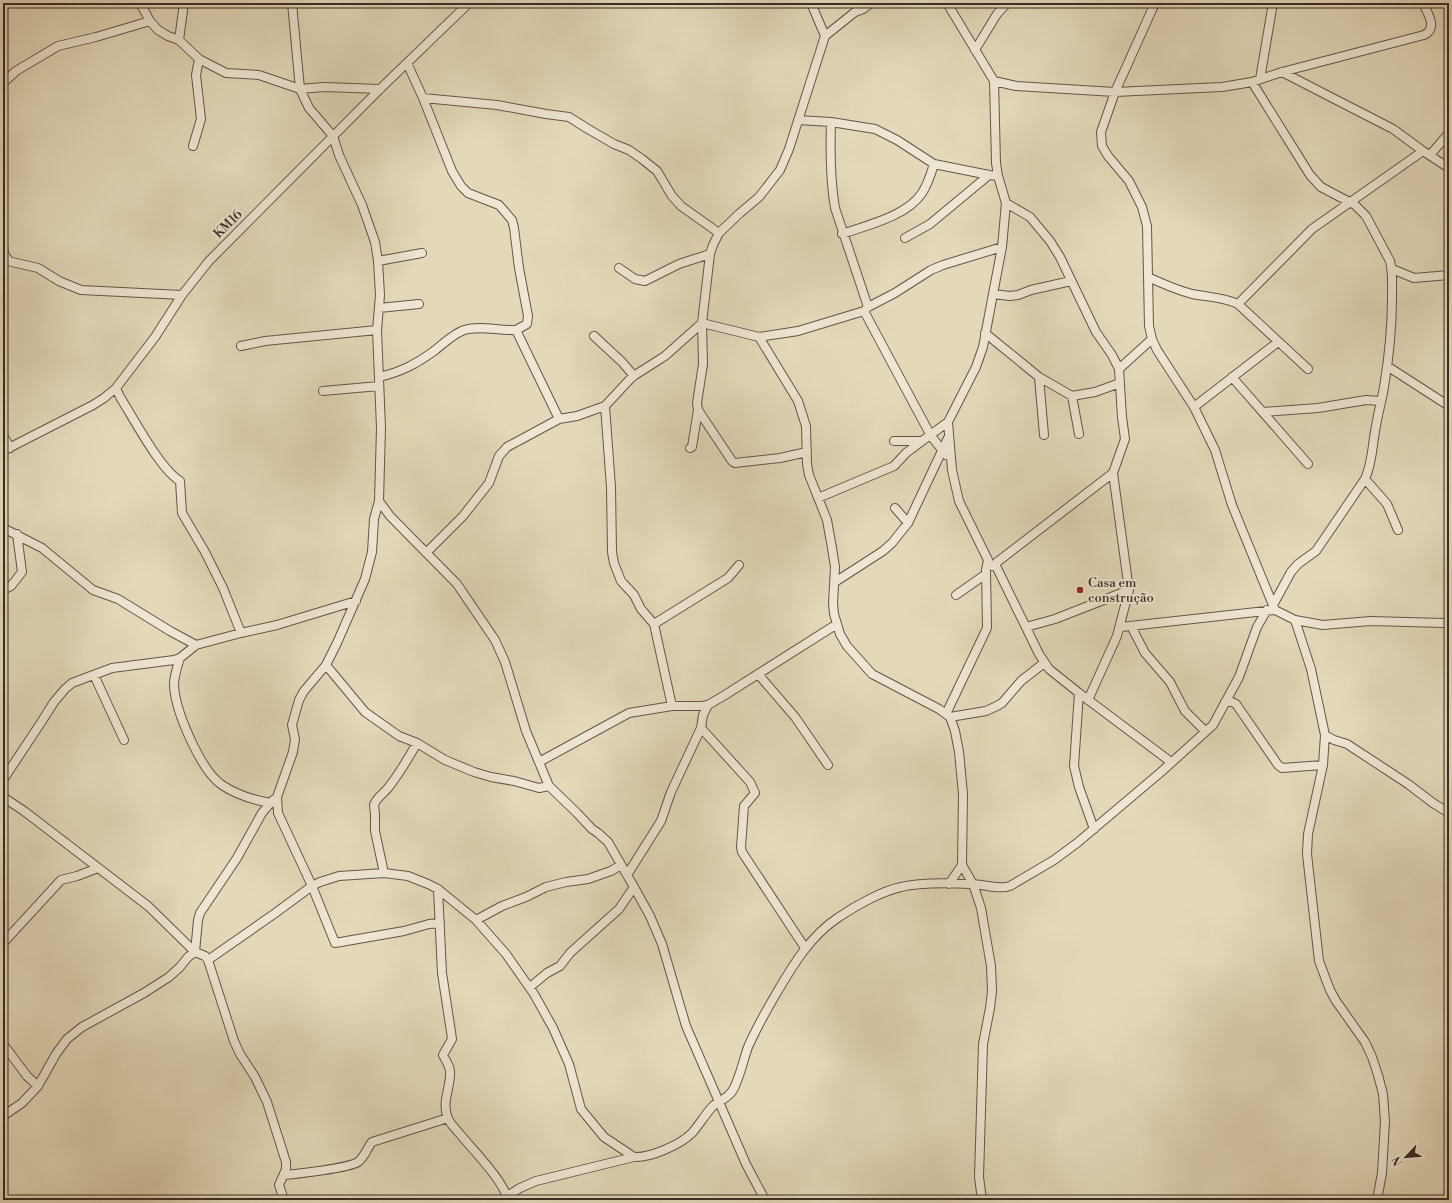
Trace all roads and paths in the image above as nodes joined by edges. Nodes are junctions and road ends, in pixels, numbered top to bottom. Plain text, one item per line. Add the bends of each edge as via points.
1 (140, 3) edge
2 (184, 3) edge
3 (292, 3) edge
4 (469, 3) edge
5 (811, 3) edge
6 (871, 3) edge
7 (947, 3) edge
8 (1007, 3) edge
9 (1155, 3) edge
10 (1273, 3) edge
11 (1423, 3) edge
12 (150, 21) junction
13 (825, 36) junction
14 (179, 40) junction
15 (975, 50) junction
16 (199, 59) junction
17 (407, 63) junction
18 (1282, 72) junction
19 (1260, 79) junction
20 (994, 81) junction
21 (1252, 82) junction
22 (3, 83) edge
23 (300, 89) junction
24 (380, 89) junction
25 (1115, 92) junction
26 (423, 98) junction
27 (798, 120) junction
28 (830, 122) junction
29 (1449, 133) edge
30 (333, 136) junction
31 (193, 146) dead end
32 (1426, 153) junction
33 (934, 164) junction
34 (1449, 168) edge
35 (993, 176) junction
36 (3, 199) edge
37 (1350, 202) junction
38 (1006, 203) junction
39 (3, 224) edge
40 (719, 233) junction
41 (842, 234) junction
42 (905, 238) dead end
43 (3, 245) edge
44 (1002, 247) junction
45 (422, 253) dead end
46 (710, 254) junction
47 (6, 260) edge
48 (378, 261) junction
49 (619, 268) dead end
50 (1392, 269) junction
51 (1449, 275) edge
52 (1148, 277) junction
53 (1071, 281) junction
54 (993, 294) junction
55 (182, 295) junction
56 (419, 304) dead end
57 (1238, 304) junction
58 (379, 308) junction
59 (866, 309) junction
60 (702, 323) junction
61 (377, 330) junction
62 (516, 330) junction
63 (985, 333) junction
64 (594, 336) dead end
65 (759, 337) junction
66 (1152, 339) junction
67 (1278, 342) junction
68 (242, 346) dead end
69 (1387, 366) junction
70 (1119, 369) junction
71 (1308, 369) dead end
72 (634, 376) junction
73 (379, 377) junction
74 (1039, 377) junction
75 (1232, 377) junction
76 (1120, 383) junction
77 (380, 386) junction
78 (116, 388) junction
79 (323, 391) dead end
80 (1072, 396) junction
81 (1381, 401) junction
82 (605, 406) junction
83 (1449, 406) edge
84 (1194, 407) junction
85 (698, 410) junction
86 (1263, 412) junction
87 (559, 419) junction
88 (948, 422) junction
89 (1079, 434) dead end
90 (3, 435) edge
91 (1044, 435) dead end
92 (930, 436) junction
93 (949, 438) junction
94 (894, 441) dead end
95 (922, 441) junction
96 (690, 448) dead end
97 (6, 450) edge
98 (943, 451) junction
99 (807, 452) junction
100 (952, 461) junction
101 (1308, 464) dead end
102 (1113, 472) junction
103 (1365, 479) junction
104 (818, 498) junction
105 (379, 501) junction
106 (895, 508) dead end
107 (390, 516) junction
108 (374, 518) junction
109 (908, 523) junction
110 (3, 528) edge
111 (1398, 530) dead end
112 (17, 534) junction
113 (426, 553) junction
114 (995, 564) junction
115 (739, 565) dead end
116 (986, 572) junction
117 (835, 582) junction
118 (3, 590) edge
119 (1129, 590) junction
120 (956, 595) dead end
121 (356, 601) junction
122 (1272, 608) junction
123 (1295, 620) junction
124 (1443, 623) dead end
125 (654, 624) junction
126 (837, 624) junction
127 (1131, 626) junction
128 (1026, 627) junction
129 (1121, 627) junction
130 (241, 632) junction
131 (183, 639) junction
132 (196, 645) junction
133 (188, 651) junction
134 (180, 658) junction
135 (1044, 663) junction
136 (326, 665) junction
137 (758, 674) junction
138 (94, 675) junction
139 (1079, 693) junction
140 (1088, 700) junction
141 (1226, 702) junction
142 (708, 705) junction
143 (672, 706) junction
144 (948, 716) junction
145 (701, 728) junction
146 (1205, 731) junction
147 (1325, 735) junction
148 (124, 740) dead end
149 (417, 743) junction
150 (539, 762) junction
151 (1171, 762) junction
152 (828, 765) dead end
153 (1323, 765) junction
154 (3, 780) edge
155 (549, 786) junction
156 (3, 797) edge
157 (274, 800) junction
158 (1449, 813) edge
159 (1094, 829) junction
160 (89, 862) junction
161 (621, 865) junction
162 (962, 865) junction
163 (98, 868) junction
164 (85, 872) junction
165 (384, 873) junction
166 (627, 874) junction
167 (949, 884) junction
168 (973, 884) junction
169 (312, 886) junction
170 (634, 887) junction
171 (438, 889) junction
172 (476, 920) junction
173 (440, 923) junction
174 (3, 943) edge
175 (805, 948) junction
176 (195, 952) junction
177 (208, 960) junction
178 (530, 987) junction
179 (3, 1044) edge
180 (38, 1086) junction
181 (718, 1102) junction
182 (3, 1116) edge
183 (448, 1118) junction
184 (634, 1157) junction
185 (284, 1175) junction
186 (508, 1198) edge
187 (284, 1200) edge
188 (765, 1200) edge
189 (982, 1200) edge
190 (1377, 1200) edge

1 - 12 street
2 - 14 street
3 - 23 street
4 - 17 street, KM16
5 - 13 street
6 - 13 street via 863,10 855,12
7 - 15 street
8 - 15 street via 997,14
9 - 25 street
10 - 19 street
11 - 18 street via 1432,26 1431,31 1424,35
12 - 14 street via 158,30
12 - 22 street via 58,46 16,71
13 - 27 street
14 - 16 street
15 - 20 street
16 - 23 street via 226,73 259,75
16 - 31 street via 196,75 201,119
17 - 24 street, KM16
17 - 26 street
18 - 19 street
18 - 32 street via 1393,129
19 - 21 street
20 - 25 street via 1016,86
20 - 35 street via 996,163
21 - 25 street via 1222,87
21 - 37 street via 1313,179 1326,191
23 - 24 street
23 - 30 street via 309,108
24 - 30 street, KM16
25 - 52 street via 1101,132 1102,146 1129,181 1142,207 1147,226
26 - 40 street via 497,105 570,116 642,159 657,171 681,206
26 - 62 street via 452,171 461,186 468,193 499,205 512,220 528,316 527,324
27 - 28 street
27 - 40 street via 780,170 760,197
28 - 33 street via 875,129
28 - 41 street via 832,191
29 - 32 street
30 - 48 street via 362,205 375,242
30 - 55 street, KM16 via 208,261
32 - 34 street
32 - 37 street
33 - 35 street
33 - 41 street via 925,190 909,207
35 - 38 street
35 - 42 street via 930,224
36 - 39 street
37 - 50 street via 1369,222
37 - 57 street via 1312,229
38 - 44 street
38 - 53 street via 1030,217 1053,246
40 - 46 street
41 - 59 street
43 - 47 street
44 - 54 street
44 - 59 street via 943,264
45 - 48 street
46 - 49 street via 679,264 645,282 636,280
46 - 60 street
47 - 55 street via 38,268 59,281 81,290
48 - 58 street
50 - 51 street via 1414,278
50 - 69 street via 1392,316
52 - 57 street via 1174,289 1228,299
52 - 66 street via 1149,326
53 - 54 street via 1018,295
53 - 70 street via 1096,332
54 - 63 street
55 - 78 street, KM16 via 156,337
56 - 58 street
57 - 67 street
58 - 61 street
59 - 65 street via 798,331
59 - 92 street
60 - 65 street
60 - 72 street via 665,356
60 - 85 street via 703,364
61 - 68 street via 265,341
61 - 73 street
62 - 73 street via 465,330 408,368
62 - 87 street
63 - 74 street
63 - 88 street via 976,367
64 - 72 street
65 - 99 street via 798,401 806,426
66 - 70 street
66 - 84 street
67 - 71 street
67 - 75 street
69 - 81 street
69 - 83 street
70 - 76 street
72 - 82 street
73 - 77 street
74 - 80 street
74 - 91 street
75 - 84 street
75 - 86 street
76 - 80 street
76 - 102 street via 1125,440
77 - 79 street
77 - 105 street
78 - 97 street, KM16 via 104,398
78 - 130 street via 158,456 180,481 182,513 223,588
80 - 89 street
81 - 86 street
81 - 103 street via 1372,461
82 - 87 street via 577,416
82 - 125 street via 614,562 621,581
84 - 122 street via 1215,450 1232,506
85 - 96 street
85 - 99 street via 732,461 780,458
86 - 101 street
87 - 113 street via 502,452 489,483 463,516
88 - 92 street
88 - 93 street
90 - 97 street
92 - 95 street
92 - 98 street
93 - 98 street
93 - 100 street
94 - 95 street
95 - 104 street via 894,466
98 - 100 street
98 - 109 street
99 - 104 street via 809,475
100 - 116 street via 959,501 988,560
102 - 114 street
102 - 119 street
103 - 111 street via 1387,504
103 - 122 street via 1316,551 1291,572
104 - 117 street via 827,520
105 - 107 street
105 - 108 street
106 - 109 street
107 - 108 street
107 - 113 street
108 - 121 street via 366,579
109 - 117 street via 892,544
110 - 112 street
112 - 118 street via 22,572 11,586
112 - 131 street via 42,548 93,590 118,599
113 - 150 street via 457,584 495,640
114 - 116 street
114 - 128 street
115 - 125 street via 728,578
116 - 120 street
116 - 144 street via 987,628
117 - 126 street via 832,594
119 - 128 street via 1055,619
119 - 129 street
121 - 130 street via 277,625
121 - 136 street
122 - 123 street
122 - 127 street
122 - 141 street via 1257,628 1239,677
123 - 124 street via 1323,625 1371,621
123 - 147 street via 1311,669
125 - 143 street
126 - 137 street
126 - 144 street via 847,646 872,674
127 - 129 street
127 - 146 street via 1145,653 1170,682 1186,710
128 - 135 street
129 - 140 street
130 - 132 street
131 - 132 street
131 - 133 street
132 - 133 street
133 - 134 street
134 - 138 street via 112,668
134 - 157 street via 174,686 179,710 196,752 215,780 222,785 247,798
135 - 139 street
135 - 144 street via 997,706 986,711
136 - 149 street via 365,712 399,736
136 - 157 street via 299,700 292,725 295,739 293,752
137 - 142 street
137 - 152 street via 796,717
138 - 148 street
138 - 154 street via 72,683 58,696
139 - 140 street
139 - 159 street via 1074,766
140 - 151 street
141 - 146 street via 1213,725
141 - 153 street via 1236,704 1282,768
142 - 143 street
142 - 145 street
143 - 150 street via 629,713
144 - 162 street via 959,752 963,794
145 - 166 street via 671,792 661,821
145 - 175 street via 750,782 755,793 744,806 742,852
146 - 151 street
147 - 153 street
147 - 158 street via 1347,744
149 - 155 street via 441,758 474,772 539,788
149 - 165 street via 388,789 374,805 375,831
150 - 155 street
151 - 159 street
153 - 190 street via 1308,834 1307,854 1319,960 1336,1001 1372,1057 1383,1094 1385,1121 1382,1173
155 - 161 street via 608,842
156 - 160 street
157 - 169 street
157 - 176 street via 256,822 237,858 200,913
159 - 168 street via 1054,860 1017,883 1005,888
160 - 163 street
160 - 164 street
161 - 166 street
161 - 172 street via 588,879 546,887
162 - 167 street
162 - 168 street
163 - 164 street
163 - 176 street via 148,906
164 - 174 street via 61,880
165 - 169 street via 339,876
165 - 171 street via 408,876
166 - 170 street
167 - 168 street
167 - 175 street via 902,886 878,896 839,917 819,932
168 - 189 street via 986,934 992,991 983,1044 979,1177
169 - 173 street via 335,943
169 - 177 street
170 - 178 street via 619,909 570,953 560,966
170 - 181 street via 662,944 686,1026
171 - 172 street
171 - 173 street
172 - 178 street via 497,942
173 - 183 street via 442,973 452,1032 452,1039 444,1055 450,1072 446,1107
175 - 181 street via 763,1016 734,1088 729,1096
176 - 177 street
176 - 180 street via 169,977 74,1033 62,1044
177 - 185 street via 234,1041 267,1102 286,1162
178 - 184 street via 544,1010 569,1064 581,1109 604,1137
179 - 180 street via 26,1076
180 - 182 street via 22,1103
181 - 184 street via 683,1140 652,1155
181 - 188 street
183 - 185 street via 372,1142 361,1159 352,1164
183 - 186 street
184 - 186 street via 536,1181 520,1188
185 - 187 street via 279,1185

